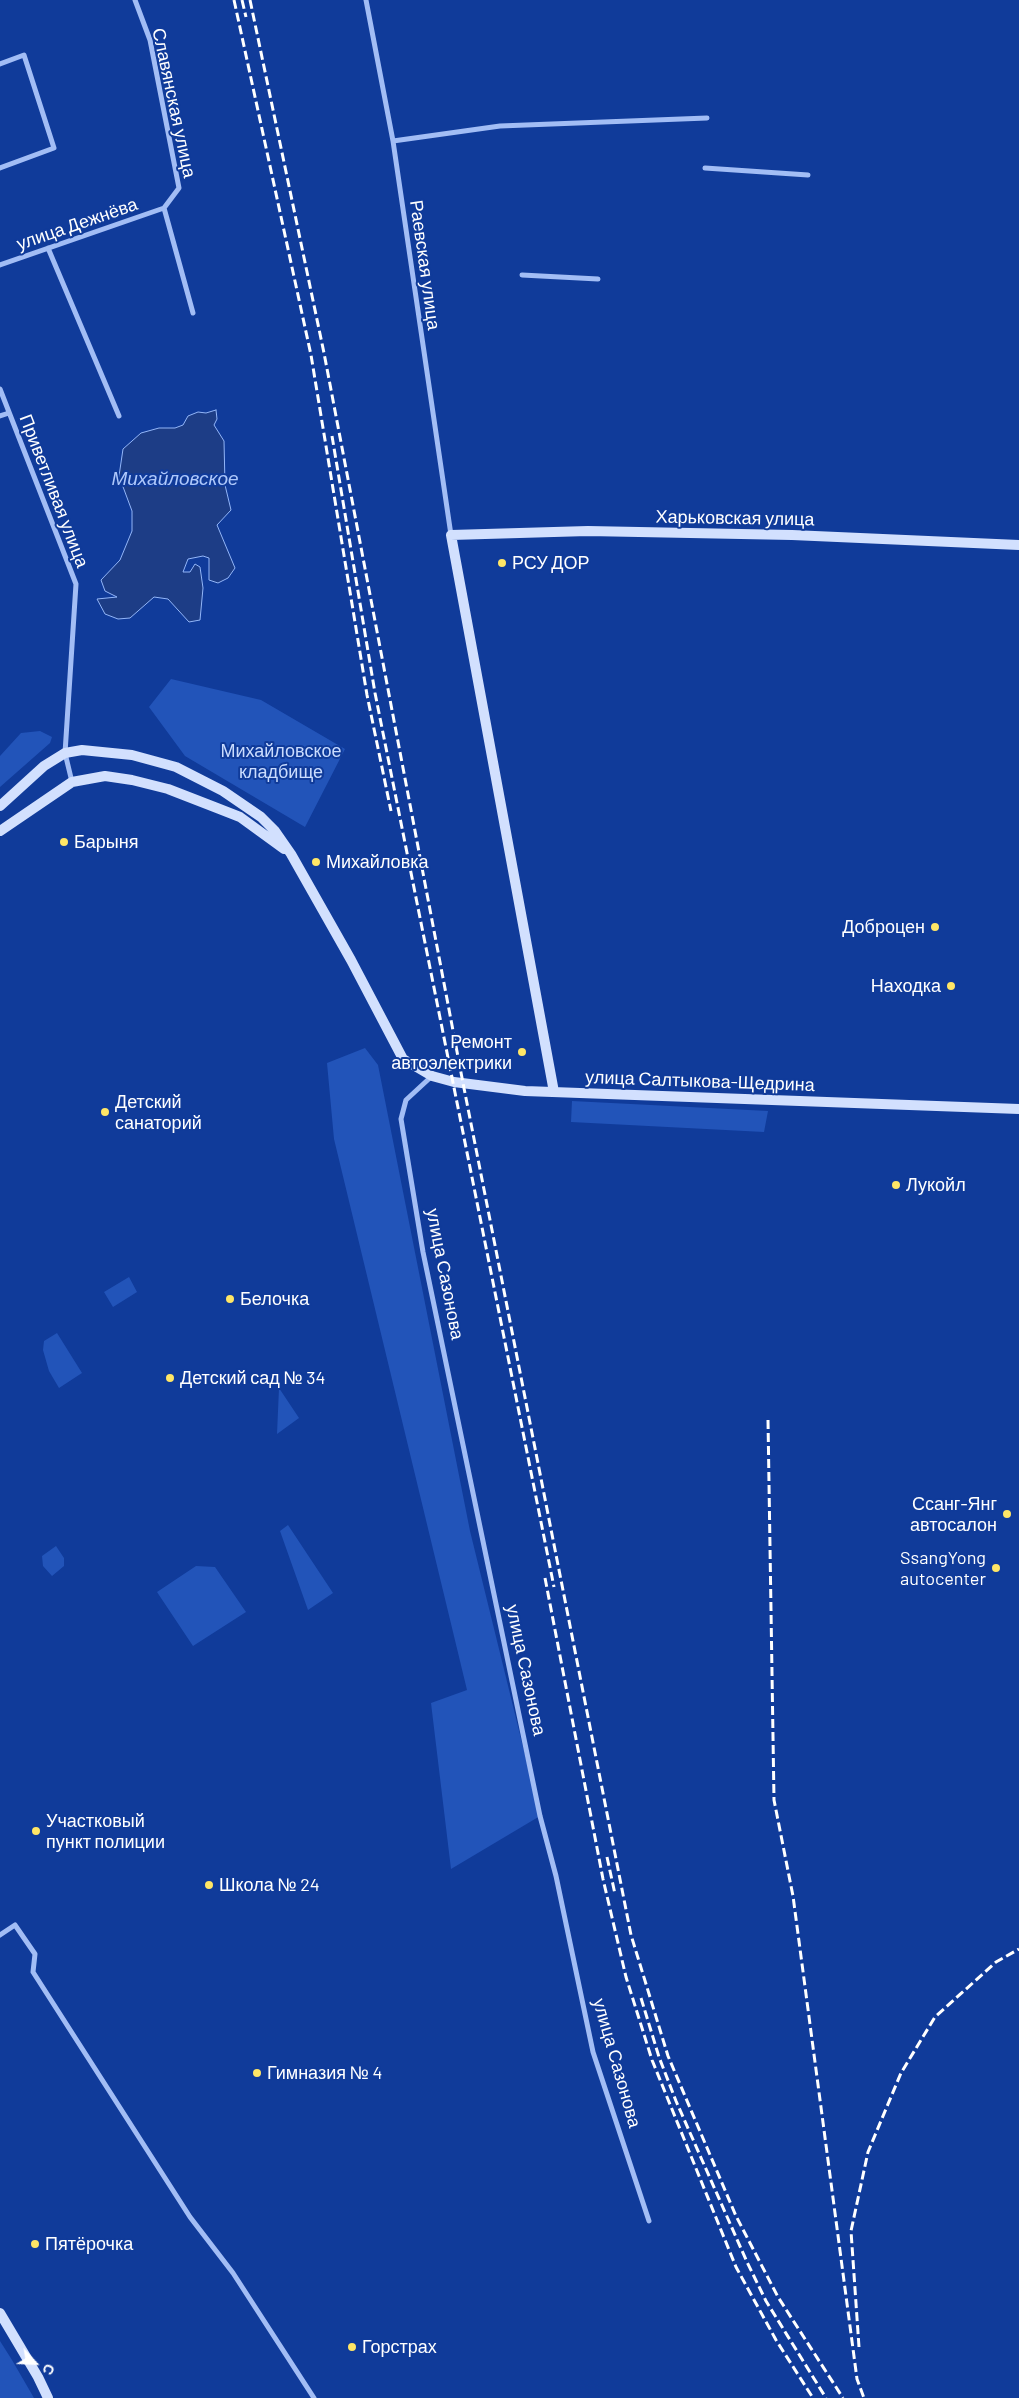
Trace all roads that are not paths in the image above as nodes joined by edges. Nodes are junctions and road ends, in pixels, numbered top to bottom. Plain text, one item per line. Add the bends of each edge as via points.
1 (135, 0) edge
2 (366, 0) edge
3 (0, 64) edge
4 (707, 118) dead end
5 (393, 141) junction
6 (0, 168) edge
7 (705, 168) dead end
8 (808, 175) dead end
9 (164, 208) junction
10 (48, 248) junction
11 (0, 265) edge
12 (522, 275) dead end
13 (598, 279) dead end
14 (193, 314) dead end
15 (0, 389) edge
16 (10, 413) junction
17 (0, 416) edge
18 (119, 416) dead end
19 (450, 535) junction
20 (1019, 545) edge
21 (65, 753) junction
22 (72, 782) junction
23 (0, 806) edge
24 (0, 831) edge
25 (291, 854) junction
26 (432, 1076) junction
27 (554, 1092) junction
28 (1019, 1109) edge
29 (0, 1935) edge
30 (649, 2221) dead end
31 (0, 2313) edge
32 (48, 2398) edge
33 (314, 2398) edge

1 - 9 street, Славянская улица via 150,40 179,188
2 - 5 street, Раевская улица
3 - 6 street via 24,55 54,148
4 - 5 street via 500,126
5 - 19 street, Раевская улица
7 - 8 street
9 - 10 street, улица Дежнёва
9 - 14 street
10 - 11 street, улица Дежнёва
10 - 18 street
12 - 13 street
15 - 16 street, Приветливая улица
16 - 17 street
16 - 21 street, Приветливая улица via 76,584
19 - 20 main road, Харьковская улица via 598,532 792,535
19 - 27 main road
21 - 22 street, Приветливая улица
21 - 23 main road via 44,766
21 - 25 main road via 82,750 132,755 176,767 223,791 261,817
22 - 24 main road
22 - 25 main road via 105,776 168,789 240,818
25 - 26 main road, улица Салтыкова-Щедрина via 403,1059
26 - 27 main road, улица Салтыкова-Щедрина via 525,1092
26 - 30 street, улица Сазонова via 406,1100 401,1119 422,1252 593,2052
27 - 28 main road, улица Салтыкова-Щедрина
29 - 33 street via 15,1925 35,1954 32,1972 190,2217 233,2273
31 - 32 main road

